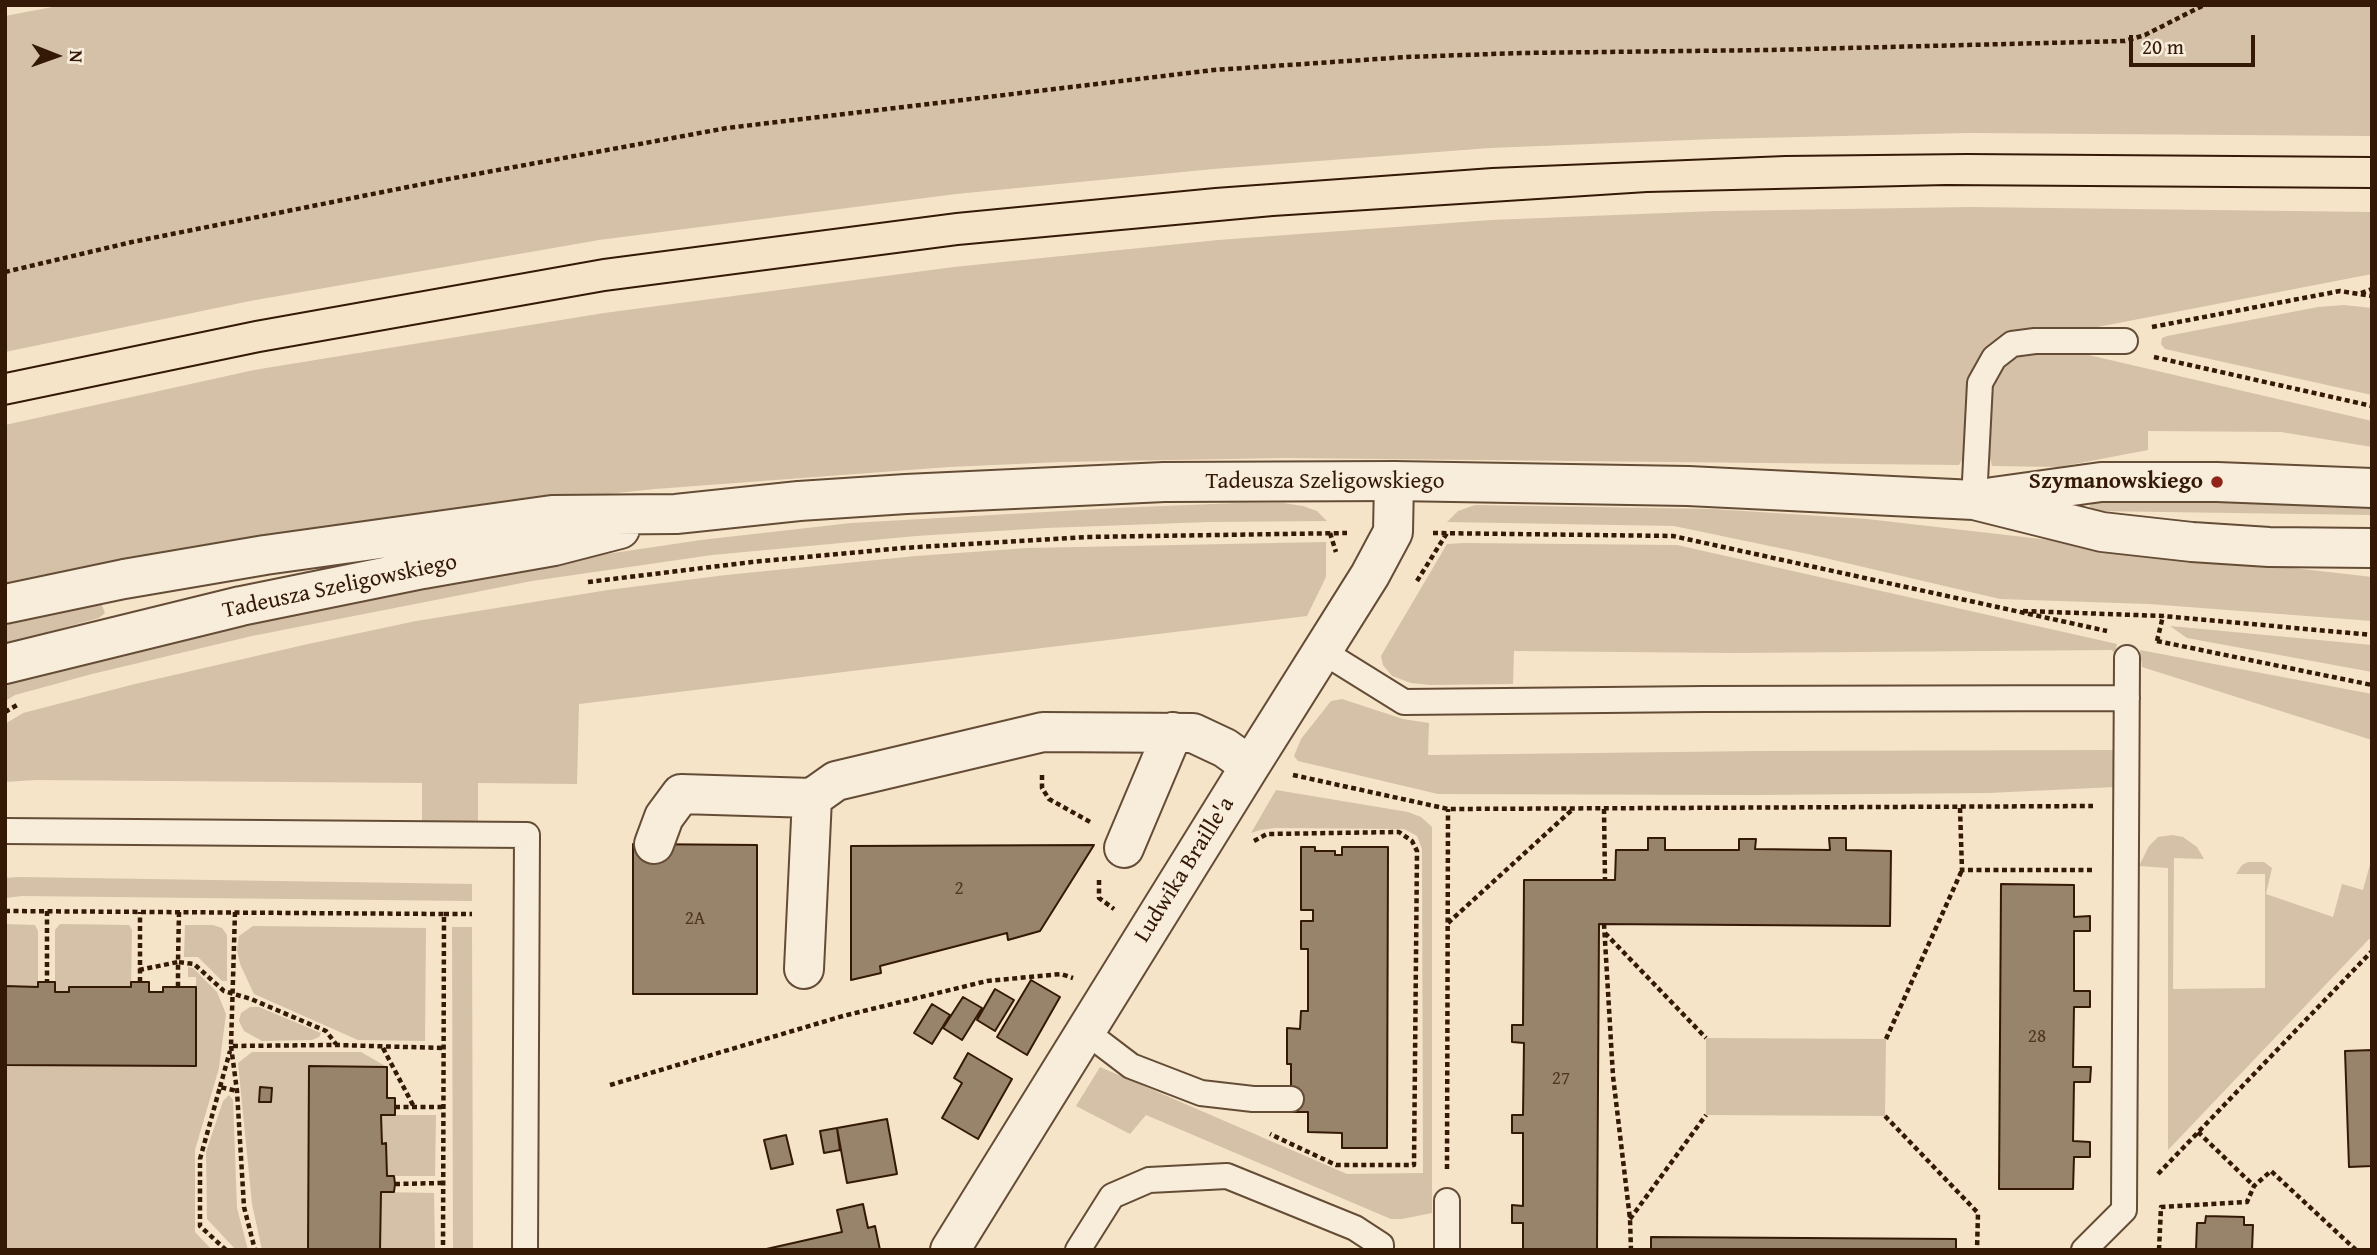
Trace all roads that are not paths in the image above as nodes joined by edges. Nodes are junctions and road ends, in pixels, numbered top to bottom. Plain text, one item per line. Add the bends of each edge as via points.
1 (2125, 341) road end
2 (1394, 481) junction
3 (2372, 488) edge
4 (1974, 500) junction
5 (676, 514) junction
6 (2372, 548) edge
7 (5, 604) edge
8 (1322, 651) junction
9 (2127, 658) dead end
10 (5, 664) edge
11 (2127, 698) junction
12 (1173, 732) junction
13 (1250, 766) junction
14 (812, 798) junction
15 (5, 831) edge
16 (654, 844) dead end
17 (1108, 849) road end
18 (804, 970) dead end
19 (1085, 1031) junction
20 (1291, 1099) dead end
21 (1447, 1200) road end
22 (525, 1250) edge
23 (950, 1250) edge
24 (1078, 1250) edge
25 (1381, 1250) edge
26 (1447, 1250) edge
27 (2084, 1250) edge

1 - 4 lane via 2035,341 2012,344 1994,358 1980,383
2 - 4 street, Tadeusza Szeligowskiego via 1688,485
2 - 5 street, Tadeusza Szeligowskiego via 1164,482 989,489
2 - 8 street, Ludwika Braille'a via 1393,532
3 - 4 street, Tadeusza Szeligowskiego via 2101,482
4 - 6 street, Tadeusza Szeligowskiego via 2102,532 2269,547
5 - 7 street, Tadeusza Szeligowskiego via 540,516 265,555
5 - 10 street, Tadeusza Szeligowskiego via 554,546 241,606
8 - 11 lane via 1405,702
8 - 13 street, Ludwika Braille'a
9 - 11 lane
11 - 27 lane via 2124,1210
12 - 13 street via 1193,733
12 - 14 street via 1043,732 836,780
12 - 17 street
13 - 19 street, Ludwika Braille'a
14 - 16 street via 681,794 664,817
14 - 18 street
15 - 22 lane via 527,835
19 - 20 lane via 1131,1066 1201,1093
19 - 23 street, Ludwika Braille'a
21 - 26 lane
24 - 25 lane via 1112,1196 1149,1180 1227,1176 1355,1228 1381,1245

